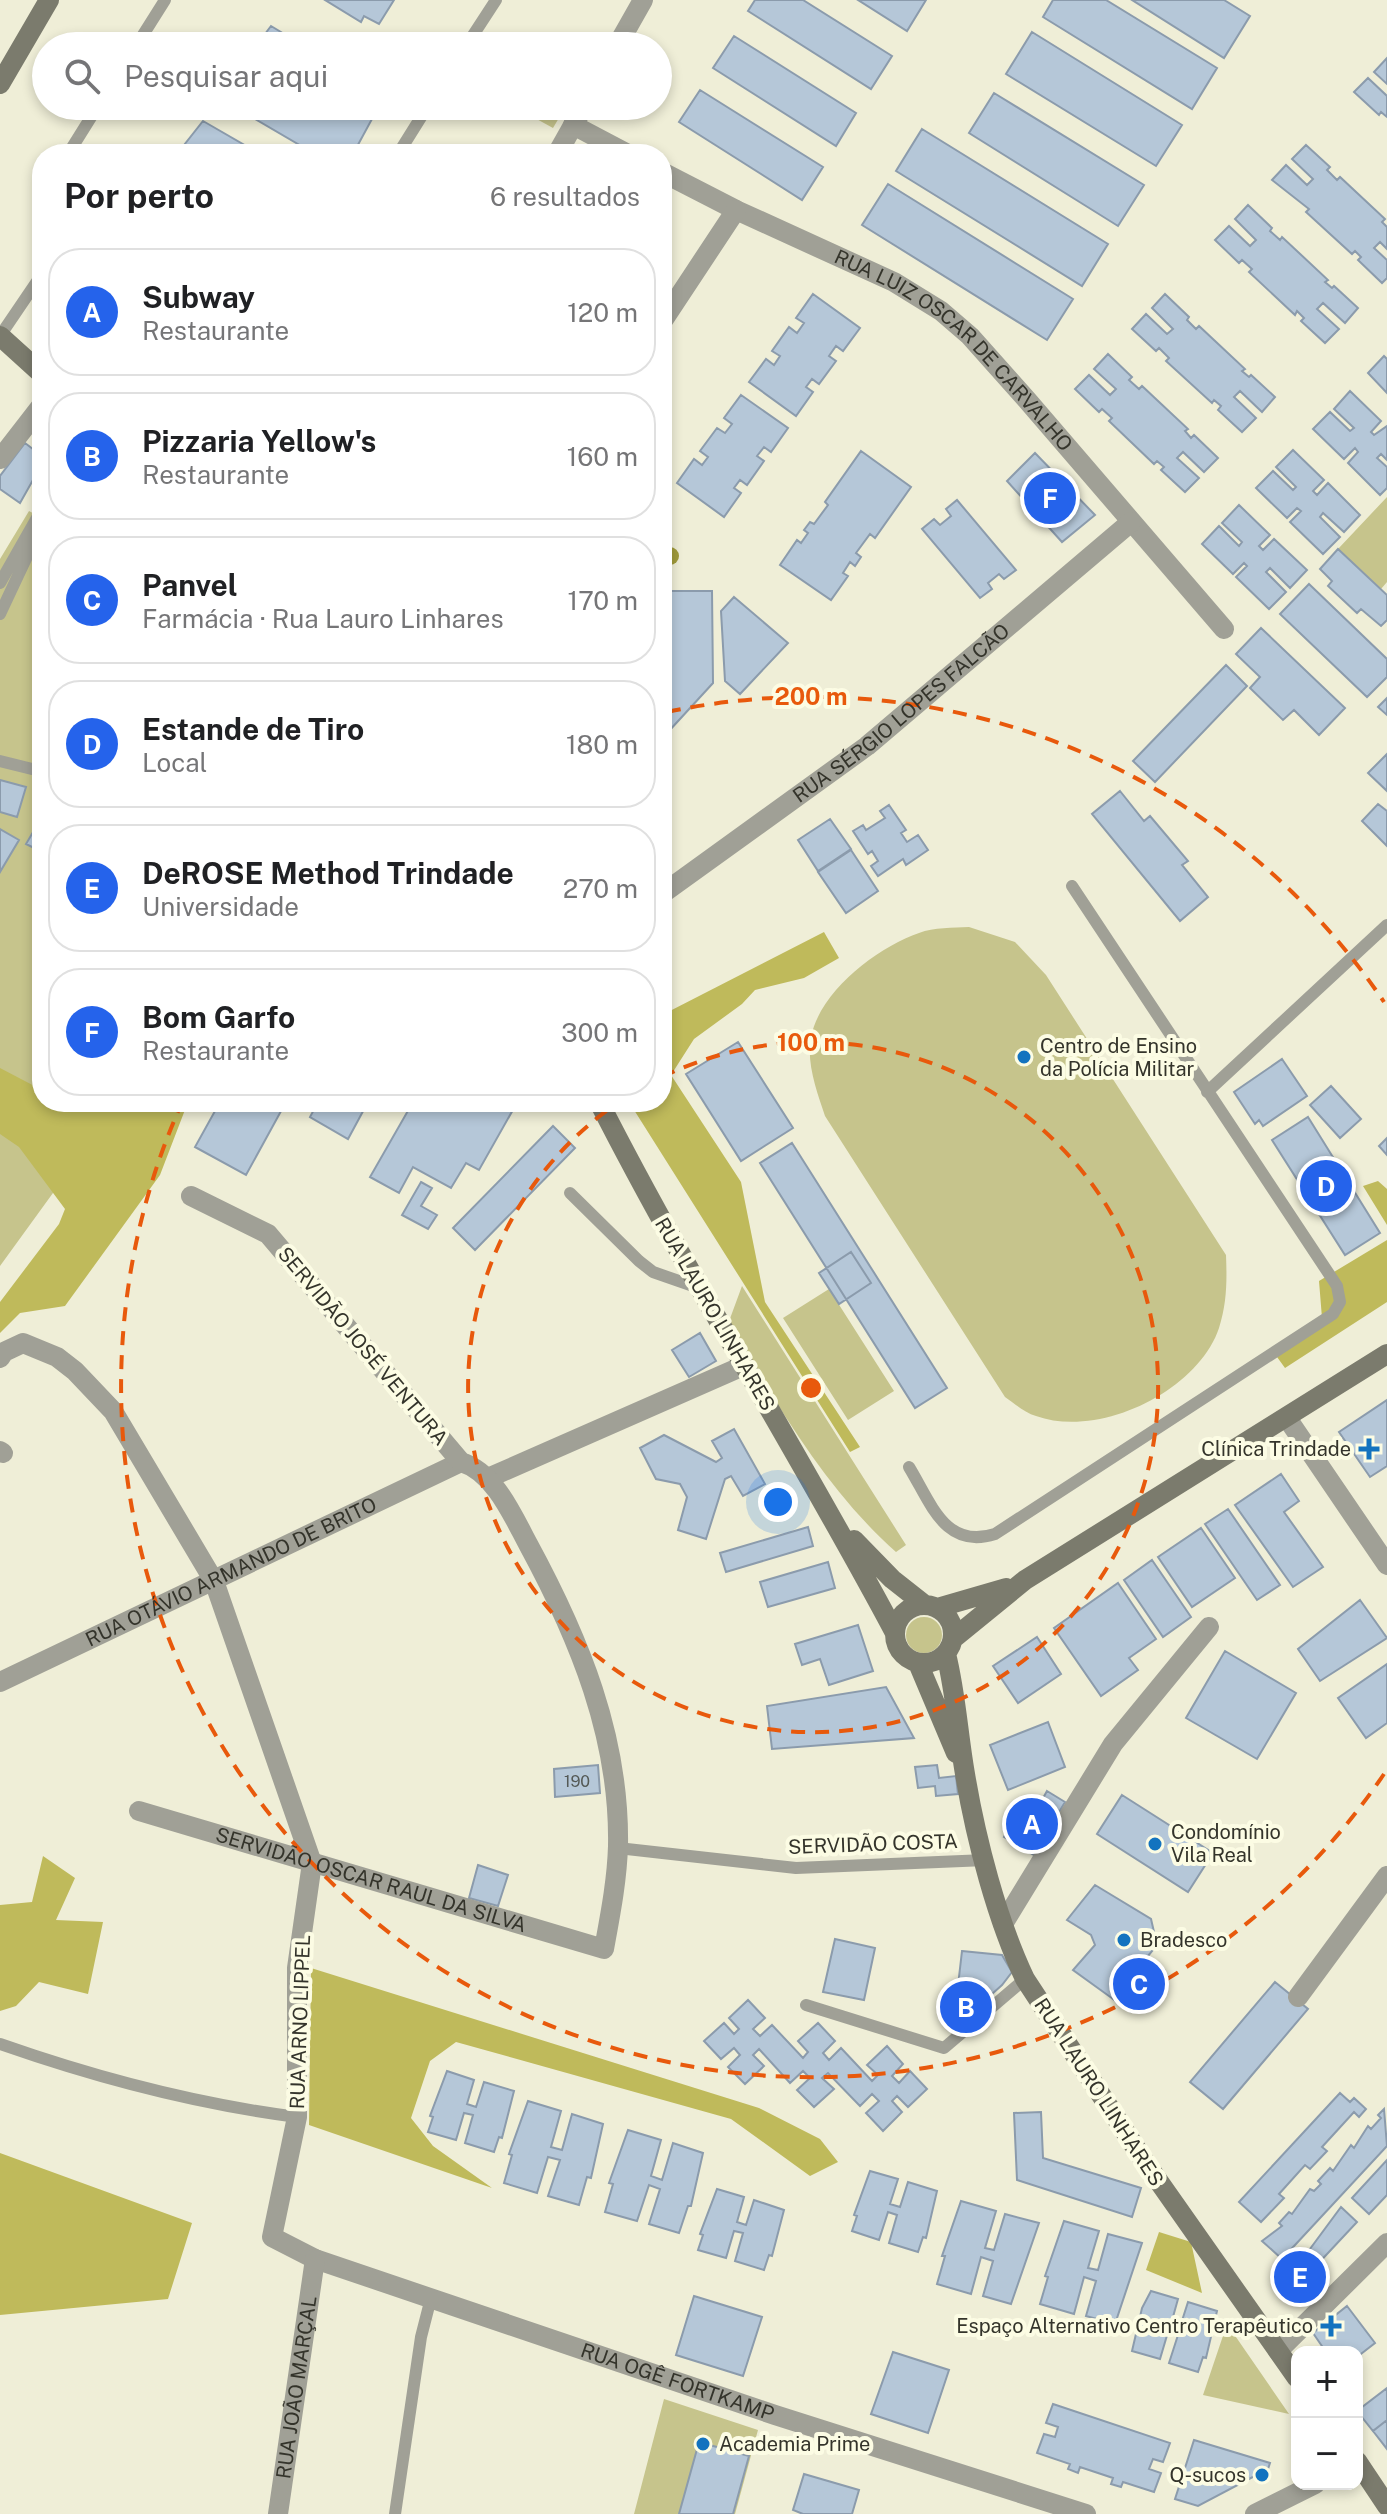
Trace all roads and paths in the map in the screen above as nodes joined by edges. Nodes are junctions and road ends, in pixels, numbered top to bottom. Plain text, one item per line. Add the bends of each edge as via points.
1 (49, 0) edge
2 (165, 0) edge
3 (496, 0) edge
4 (643, 0) edge
5 (145, 32) edge
6 (475, 32) edge
7 (625, 32) edge
8 (0, 84) edge
9 (89, 120) edge
10 (419, 120) edge
11 (576, 120) edge
12 (573, 125) junction
13 (74, 144) edge
14 (404, 144) edge
15 (563, 144) edge
16 (609, 144) edge
17 (672, 177) edge
18 (736, 210) junction
19 (32, 289) edge
20 (672, 307) edge
21 (0, 336) edge
22 (32, 365) edge
23 (32, 418) edge
24 (0, 459) edge
25 (1131, 522) junction
26 (32, 527) edge
27 (32, 546) edge
28 (0, 583) edge
29 (0, 614) edge
30 (1224, 629) dead end
31 (0, 761) edge
32 (32, 769) edge
33 (1072, 886) dead end
34 (672, 887) edge
35 (1387, 925) edge
36 (1207, 1092) junction
37 (604, 1112) edge
38 (570, 1193) dead end
39 (191, 1196) dead end
40 (699, 1288) junction
41 (1387, 1354) edge
42 (0, 1358) edge
43 (743, 1366) junction
44 (1287, 1418) junction
45 (461, 1462) junction
46 (909, 1467) dead end
47 (488, 1478) junction
48 (837, 1523) junction
49 (1387, 1565) edge
50 (1025, 1580) junction
51 (214, 1581) junction
52 (931, 1607) junction
53 (1209, 1627) dead end
54 (895, 1633) junction
55 (950, 1646) junction
56 (918, 1663) junction
57 (0, 1682) edge
58 (965, 1776) junction
59 (139, 1811) dead end
60 (618, 1848) junction
61 (986, 1860) junction
62 (312, 1863) junction
63 (1387, 1876) edge
64 (1003, 1924) junction
65 (604, 1949) joint
66 (1025, 1979) junction
67 (1298, 1997) dead end
68 (806, 2005) dead end
69 (0, 2044) edge
70 (297, 2117) junction
71 (272, 2237) joint
72 (1387, 2243) edge
73 (315, 2259) junction
74 (431, 2298) junction
75 (1278, 2351) junction
76 (1291, 2369) edge
77 (1363, 2471) edge
78 (1303, 2490) edge
79 (1387, 2506) edge
80 (278, 2514) edge
81 (395, 2514) edge
82 (1086, 2514) edge
83 (1255, 2514) edge

1 - 8 main road
2 - 5 lane
3 - 6 lane
4 - 7 street
9 - 13 lane
10 - 14 lane
11 - 12 street
12 - 15 street
12 - 16 street
17 - 18 street, RUA LUIZ OSCAR DE CARVALHO
18 - 20 street
18 - 25 street, RUA LUIZ OSCAR DE CARVALHO via 894,282 941,311 989,357
19 - 21 lane
21 - 22 main road
23 - 24 street
25 - 30 street, RUA LUIZ OSCAR DE CARVALHO
25 - 34 street, RUA SÉRGIO LOPES FALCÃO via 867,746
26 - 28 lane
27 - 29 lane
31 - 32 lane
33 - 36 lane
35 - 36 lane
36 - 46 lane via 1337,1286 1340,1302 1333,1314 995,1534 977,1540 958,1535 941,1520
37 - 40 main road, RUA LAURO LINHARES
38 - 40 lane via 646,1267
39 - 45 street, SERVIDÃO JOSÉ VENTURA via 268,1234
40 - 43 main road, RUA LAURO LINHARES
41 - 44 main road
42 - 51 street, RUA ARNO LIPPEL via 23,1343 57,1357 88,1382 131,1437
43 - 47 street
43 - 48 main road, RUA LAURO LINHARES
44 - 49 street
44 - 50 main road
45 - 47 street, SERVIDÃO JOSÉ VENTURA
45 - 51 street, RUA OTÁVIO ARMANDO DE BRITO
47 - 60 street, SERVIDÃO JOSÉ VENTURA via 547,1579 587,1672 612,1758
48 - 52 main road, RUA LAURO LINHARES via 892,1579
48 - 54 main road, RUA LAURO LINHARES
50 - 52 main road
50 - 55 main road
51 - 57 street, RUA OTÁVIO ARMANDO DE BRITO
51 - 62 street, RUA ARNO LIPPEL
52 - 54 main road via 901,1616
52 - 55 main road via 952,1626
53 - 64 street via 1113,1744
54 - 56 main road via 906,1657
55 - 56 main road via 938,1660
55 - 58 main road, RUA LAURO LINHARES
56 - 58 main road, RUA LAURO LINHARES
58 - 61 main road, RUA LAURO LINHARES
59 - 62 street, SERVIDÃO OSCAR RAUL DA SILVA
60 - 61 lane, SERVIDÃO COSTA via 796,1868
60 - 65 street, SERVIDÃO JOSÉ VENTURA
61 - 64 main road, RUA LAURO LINHARES
62 - 65 street, SERVIDÃO OSCAR RAUL DA SILVA
62 - 70 street, RUA ARNO LIPPEL via 297,1968
63 - 67 street
64 - 66 main road, RUA LAURO LINHARES
66 - 68 lane via 944,2048
66 - 75 main road, RUA LAURO LINHARES
69 - 70 lane via 81,2073 227,2108
70 - 71 street, RUA ARNO LIPPEL
71 - 73 street, RUA OGÊ FORTKAMP
72 - 75 street
73 - 74 street, RUA OGÊ FORTKAMP
73 - 80 street, RUA JOÃO MARÇAL
74 - 81 lane
74 - 82 street, RUA OGÊ FORTKAMP
75 - 76 main road, RUA LAURO LINHARES
77 - 79 main road
78 - 83 street

